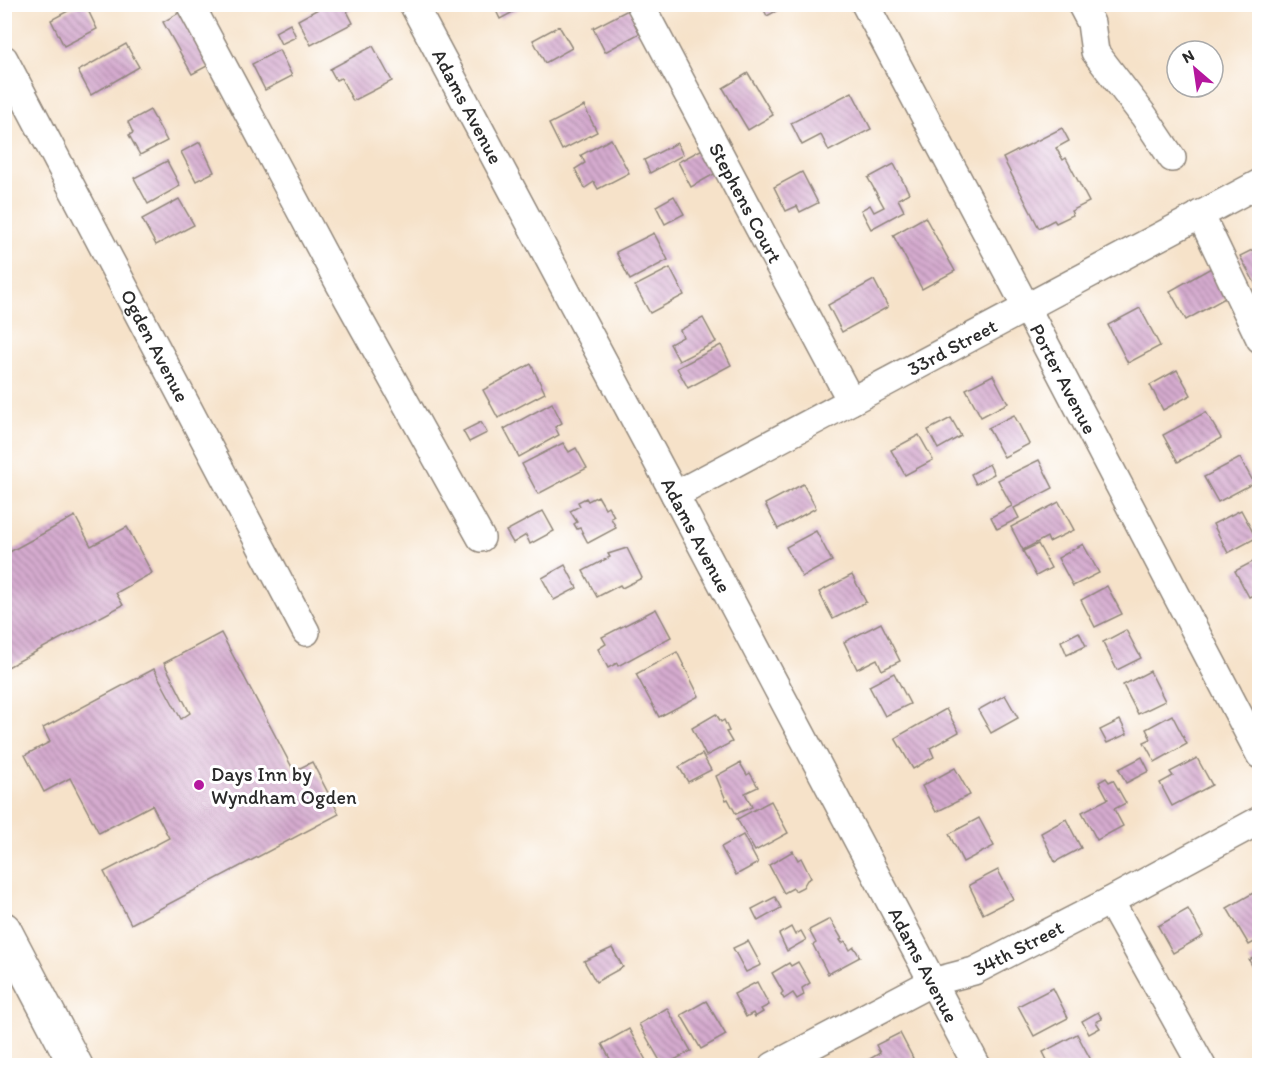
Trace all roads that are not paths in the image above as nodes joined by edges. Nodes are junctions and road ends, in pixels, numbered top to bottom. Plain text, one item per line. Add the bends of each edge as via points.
1 (190, 4) edge
2 (413, 4) edge
3 (640, 4) edge
4 (865, 4) edge
5 (1081, 4) edge
6 (4, 59) edge
7 (1172, 158) dead end
8 (1260, 183) edge
9 (1200, 214) junction
10 (1026, 307) junction
11 (1260, 339) edge
12 (851, 402) junction
13 (675, 495) junction
14 (481, 538) dead end
15 (306, 632) dead end
16 (1260, 755) edge
17 (1260, 820) edge
18 (1110, 901) junction
19 (4, 929) edge
20 (932, 982) junction
21 (76, 1065) edge
22 (773, 1065) edge
23 (977, 1065) edge
24 (1202, 1065) edge

1 - 14 street
2 - 13 street, Adams Avenue
3 - 12 street, Stephens Court
4 - 10 street, Porter Avenue
5 - 7 street via 1091,23 1095,52
6 - 15 street, Ogden Avenue
8 - 9 street, 33rd Street
9 - 10 street, 33rd Street
9 - 11 street
10 - 12 street, 33rd Street
10 - 16 street, Porter Avenue
12 - 13 street, 33rd Street
13 - 20 street, Adams Avenue
17 - 18 street, 34th Street
18 - 20 street, 34th Street via 974,970
18 - 24 street
19 - 21 main road
20 - 22 street, 34th Street
20 - 23 street, Adams Avenue

